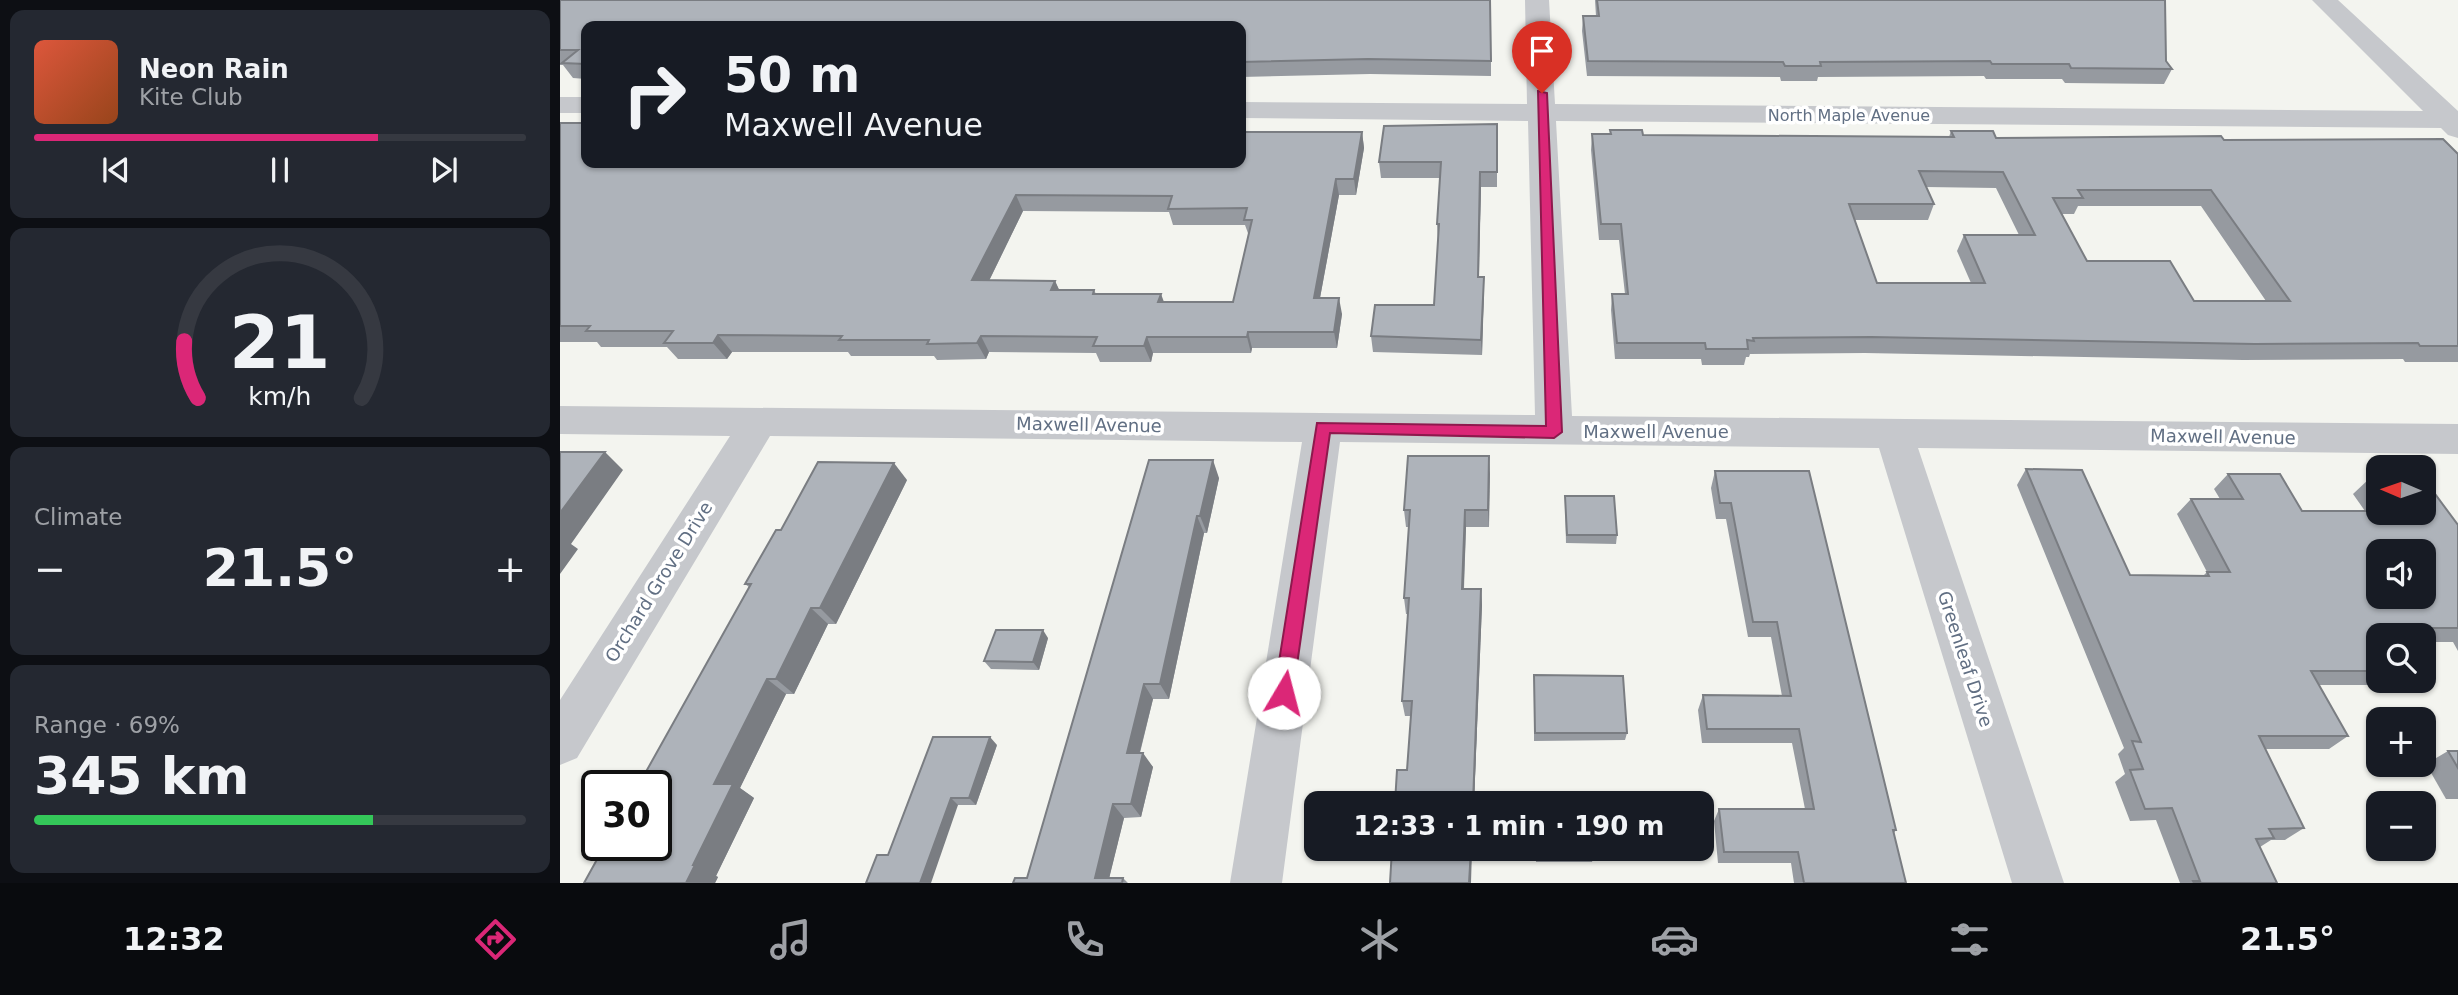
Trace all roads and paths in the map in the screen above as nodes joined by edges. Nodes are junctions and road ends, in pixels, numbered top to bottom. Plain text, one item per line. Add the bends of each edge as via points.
1 (1537, 0) edge
2 (2323, 0) edge
3 (560, 105) edge
4 (581, 105) edge
5 (1246, 110) edge
6 (1542, 113) junction
7 (2455, 123) edge
8 (560, 420) edge
9 (759, 422) junction
10 (1323, 427) junction
11 (1554, 432) junction
12 (1894, 434) junction
13 (2458, 439) edge
14 (560, 742) edge
15 (1256, 883) edge
16 (2038, 883) edge

1 - 6 street
2 - 7 street
3 - 4 street
5 - 6 street, North Maple Avenue
6 - 7 street, North Maple Avenue
6 - 11 street
8 - 9 street, Maxwell Avenue
9 - 10 street, Maxwell Avenue
9 - 14 street, Orchard Grove Drive
10 - 11 street, Maxwell Avenue
10 - 15 street
11 - 12 street, Maxwell Avenue
12 - 13 street, Maxwell Avenue
12 - 16 street, Greenleaf Drive

